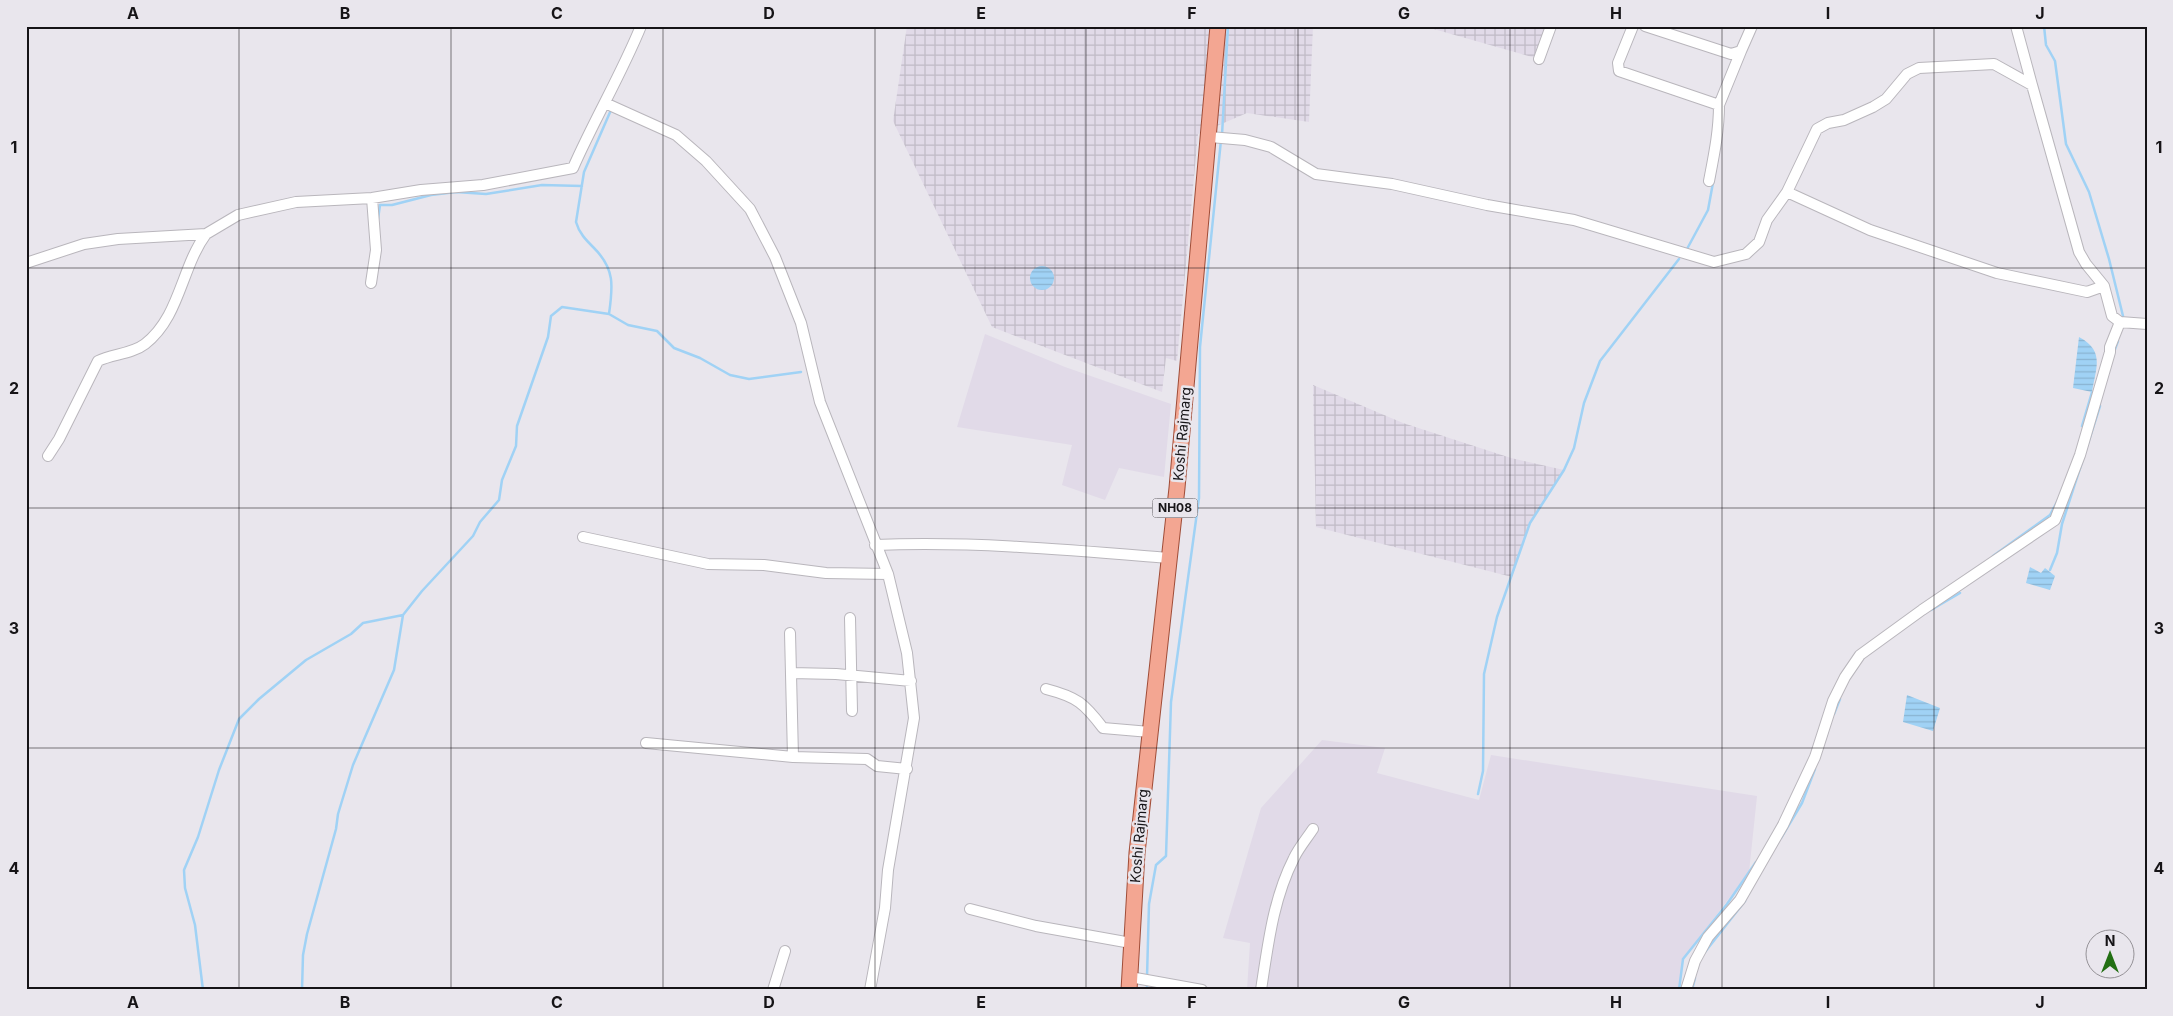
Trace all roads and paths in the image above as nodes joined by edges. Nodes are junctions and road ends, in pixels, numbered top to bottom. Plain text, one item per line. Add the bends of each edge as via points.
1 (641, 26) edge
2 (1218, 26) edge
3 (1551, 26) edge
4 (1633, 26) edge
5 (1645, 26) edge
6 (1752, 26) edge
7 (2016, 26) edge
8 (1741, 51) junction
9 (1539, 59) dead end
10 (2032, 84) junction
11 (606, 103) junction
12 (1719, 105) junction
13 (1213, 137) junction
14 (1710, 181) dead end
15 (1787, 192) junction
16 (372, 198) junction
17 (206, 234) junction
18 (26, 263) edge
19 (371, 283) dead end
20 (2104, 286) junction
21 (2120, 322) junction
22 (2147, 324) edge
23 (48, 456) dead end
24 (583, 537) dead end
25 (875, 546) junction
26 (1169, 558) junction
27 (888, 574) junction
28 (850, 618) dead end
29 (790, 633) dead end
30 (791, 674) junction
31 (850, 675) junction
32 (910, 681) junction
33 (1046, 689) dead end
34 (852, 712) dead end
35 (1150, 732) junction
36 (646, 743) dead end
37 (793, 757) junction
38 (907, 769) junction
39 (1313, 829) dead end
40 (970, 909) dead end
41 (1131, 943) junction
42 (785, 951) dead end
43 (1130, 983) edge
44 (773, 990) edge
45 (870, 990) edge
46 (1202, 990) edge
47 (1261, 990) edge
48 (1686, 990) edge

1 - 11 street
2 - 13 main road, Koshi Rajmarg / NH08
3 - 9 street
4 - 12 street via 1618,64 1619,71
5 - 8 street via 1731,54
6 - 8 street
7 - 10 street
8 - 12 street
10 - 15 street via 1994,64 1919,68 1907,74 1886,99 1873,107 1817,129
10 - 20 street via 2079,252
11 - 16 street via 573,168 483,185
11 - 25 street via 676,135 706,161 750,209 776,257 801,323 820,402
12 - 14 street via 1719,131
13 - 15 street via 1271,147 1316,174 1392,184 1574,220 1714,262 1746,254 1759,242 1767,220
13 - 26 main road, Koshi Rajmarg / NH08
15 - 20 street via 1870,230 1997,273 2088,292
16 - 17 street via 287,204 238,215
16 - 19 street via 376,250
17 - 18 street via 84,244
17 - 23 street via 197,247 164,326 137,349 98,361
20 - 21 street via 2112,316
21 - 22 street
21 - 48 street via 2080,455 2055,520 1860,655 1833,701 1815,757 1783,824 1740,900 1708,937 1695,961
24 - 27 street via 708,564
25 - 26 street via 933,543 1010,545
25 - 27 street
26 - 35 main road, Koshi Rajmarg / NH08
27 - 32 street via 907,653
28 - 31 street
29 - 30 street
30 - 31 street
30 - 37 street
31 - 32 street
31 - 34 street
32 - 38 street via 914,718
33 - 35 street via 1072,696 1090,710 1103,728
35 - 41 main road, Koshi Rajmarg / NH08
36 - 37 street
37 - 38 street via 867,759 877,766
38 - 45 street
39 - 47 street via 1294,856 1278,901
40 - 41 street via 1036,926
41 - 43 main road, Koshi Rajmarg / NH08
42 - 44 street
43 - 46 street via 1153,980

